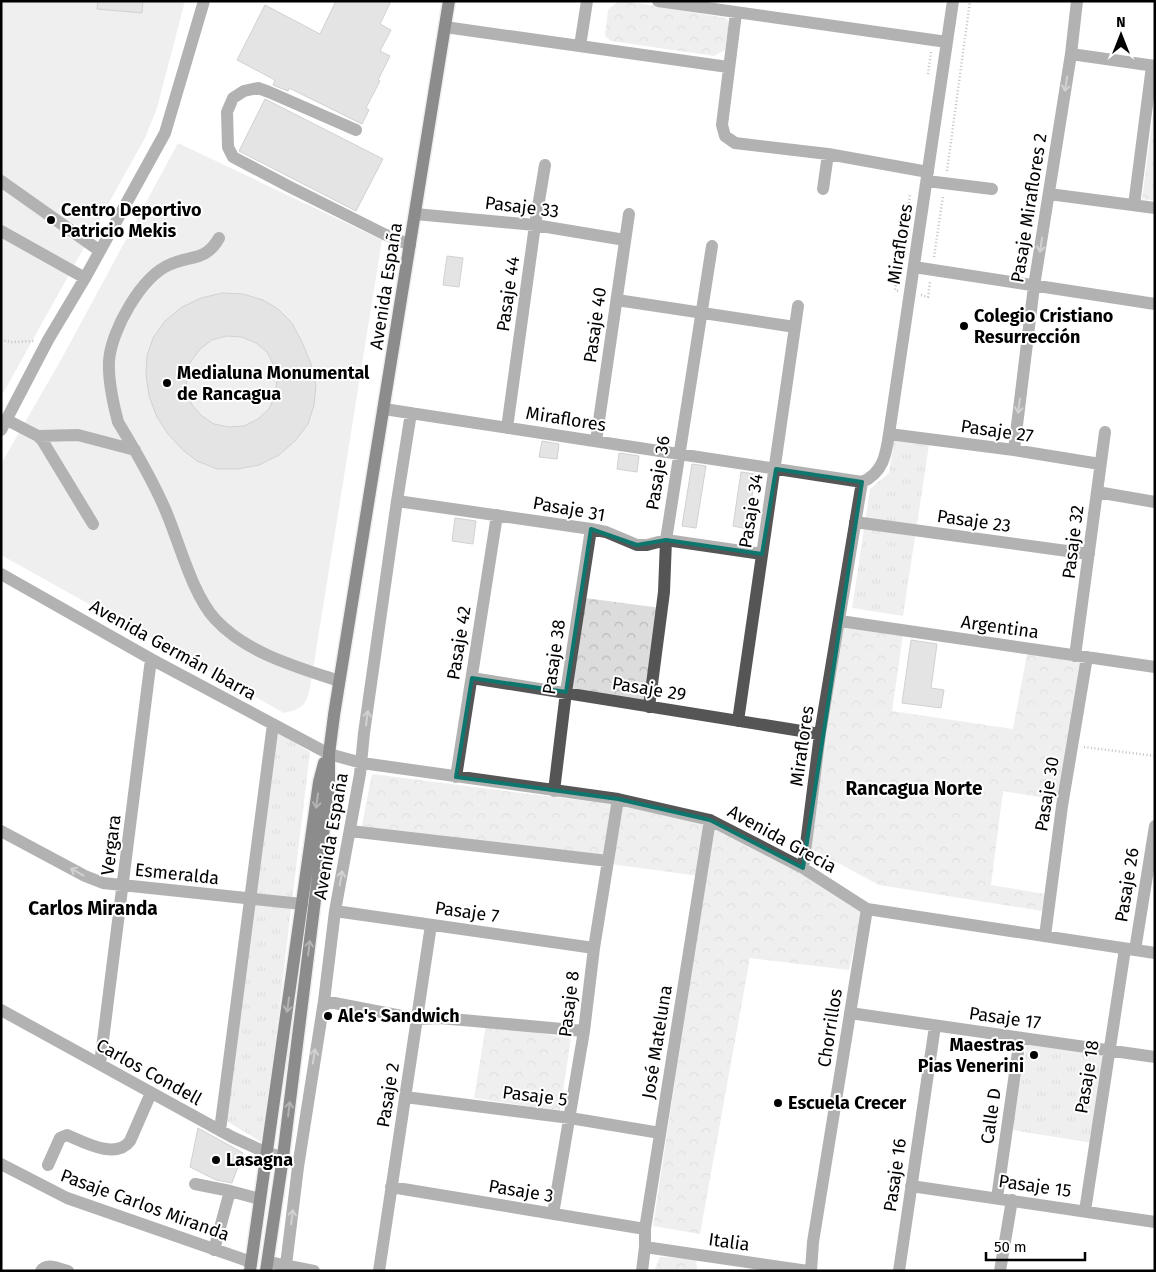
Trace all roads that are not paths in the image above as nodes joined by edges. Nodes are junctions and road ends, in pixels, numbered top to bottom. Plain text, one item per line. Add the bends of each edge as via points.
1 (204, 1) edge
2 (449, 1) edge
3 (587, 1) edge
4 (658, 1) edge
5 (953, 1) edge
6 (1077, 1) edge
7 (736, 12) junction
8 (445, 27) junction
9 (947, 42) junction
10 (580, 46) junction
11 (1071, 54) junction
12 (728, 66) junction
13 (1153, 66) edge
14 (356, 130) dead end
15 (828, 154) junction
16 (545, 165) dead end
17 (927, 177) junction
18 (1, 181) edge
19 (992, 188) dead end
20 (823, 189) dead end
21 (1049, 194) junction
22 (1134, 205) junction
23 (1155, 208) edge
24 (415, 214) junction
25 (629, 214) dead end
26 (535, 225) junction
27 (1, 231) edge
28 (219, 238) dead end
29 (625, 240) junction
30 (410, 245) junction
31 (712, 246) dead end
32 (100, 251) junction
33 (914, 268) junction
34 (85, 278) junction
35 (1034, 286) junction
36 (616, 300) junction
37 (1155, 304) edge
38 (798, 306) dead end
39 (701, 312) junction
40 (795, 327) junction
41 (384, 409) junction
42 (412, 413) junction
43 (4, 425) edge
44 (507, 428) junction
45 (1104, 432) dead end
46 (889, 434) junction
47 (38, 436) junction
48 (596, 442) junction
49 (135, 450) junction
50 (1014, 450) junction
51 (679, 454) junction
52 (1100, 464) junction
53 (776, 469) junction
54 (862, 482) junction
55 (1097, 492) junction
56 (397, 501) junction
57 (1155, 502) edge
58 (497, 515) junction
59 (855, 522) junction
60 (92, 524) dead end
61 (590, 529) junction
62 (666, 540) junction
63 (762, 554) junction
64 (1088, 554) junction
65 (1, 574) edge
66 (840, 621) junction
67 (1081, 656) junction
68 (151, 659) junction
69 (1155, 667) edge
70 (472, 678) junction
71 (339, 681) junction
72 (566, 692) junction
73 (649, 707) junction
74 (738, 721) junction
75 (273, 724) junction
76 (820, 734) junction
77 (329, 754) junction
78 (362, 763) junction
79 (456, 777) junction
80 (554, 791) junction
81 (618, 799) junction
82 (710, 820) junction
83 (1155, 826) edge
84 (1, 830) edge
85 (350, 831) junction
86 (608, 861) junction
87 (803, 868) junction
88 (123, 886) junction
89 (251, 899) junction
90 (302, 904) junction
91 (867, 909) junction
92 (335, 911) junction
93 (431, 925) junction
94 (1045, 936) junction
95 (594, 948) junction
96 (1130, 950) junction
97 (1155, 953) edge
98 (324, 1001) junction
99 (1, 1010) edge
100 (850, 1014) junction
101 (417, 1019) junction
102 (935, 1026) junction
103 (584, 1030) junction
104 (1020, 1038) junction
105 (1109, 1051) junction
106 (1155, 1057) edge
107 (100, 1064) junction
108 (151, 1093) junction
109 (405, 1097) junction
110 (570, 1118) junction
111 (220, 1130) junction
112 (660, 1133) junction
113 (267, 1153) junction
114 (283, 1157) junction
115 (1, 1164) edge
116 (48, 1165) dead end
117 (195, 1184) dead end
118 (911, 1186) junction
119 (391, 1187) junction
120 (230, 1191) junction
121 (997, 1198) junction
122 (260, 1199) junction
123 (1012, 1200) junction
124 (1085, 1211) junction
125 (554, 1214) junction
126 (1155, 1222) edge
127 (645, 1229) junction
128 (645, 1247) junction
129 (214, 1250) junction
130 (286, 1265) junction
131 (267, 1266) edge
132 (250, 1267) edge
133 (41, 1271) edge
134 (68, 1271) edge
135 (314, 1271) edge
136 (379, 1271) edge
137 (642, 1271) edge
138 (809, 1271) edge
139 (899, 1271) edge
140 (1000, 1271) edge

1 - 32 street via 165,133
2 - 8 main road, Avenida España
3 - 10 street
4 - 7 street
5 - 9 street, Miraflores
6 - 11 street, Pasaje Miraflores 2
7 - 9 street
7 - 12 street
8 - 10 street
8 - 24 main road, Avenida España
9 - 17 street, Miraflores
10 - 12 street
11 - 13 street
11 -> 21 street, Pasaje Miraflores 2
12 - 15 street via 722,125 725,136 735,143
13 - 22 street
14 - 30 street via 258,88 233,98 227,112 228,147 233,157
15 - 17 street
15 - 20 street
16 - 26 street, Pasaje 44
17 - 19 street
17 - 33 street, Miraflores
18 - 32 street
21 - 22 street
21 -> 35 street, Pasaje Miraflores 2
22 - 23 street
24 - 26 street, Pasaje 33
24 - 30 main road, Avenida España
25 - 29 street, Pasaje 40
26 - 29 street, Pasaje 33
26 - 44 street, Pasaje 44
27 - 34 street
28 - 49 street via 206,254 170,264 153,276 132,301 112,345 109,362 114,407 118,422
29 - 36 street, Pasaje 40
30 - 41 main road, Avenida España
31 - 39 street, Pasaje 36
32 - 34 street
33 - 35 street
33 - 46 street, Miraflores
34 - 43 street
35 - 37 street
35 -> 50 street, Pasaje Miraflores 2
36 - 39 street
36 - 48 street, Pasaje 40
38 - 40 street, Pasaje 34
39 - 40 street
39 - 51 street, Pasaje 36
40 - 53 street, Pasaje 34
41 - 42 street, Miraflores
41 - 71 main road, Avenida España
42 - 44 street, Miraflores
42 - 56 street, Avenida España
43 - 47 street
44 - 48 street, Miraflores
45 - 52 street, Pasaje 32
46 - 50 street, Pasaje 27
46 - 54 street, Miraflores via 881,468
47 - 49 street via 78,435
47 - 60 street
48 - 51 street, Miraflores
49 - 71 street via 165,508 191,576 214,618 246,644
50 - 52 street, Pasaje 27
51 - 53 street, Miraflores
51 - 62 street, Pasaje 36
52 - 55 street, Pasaje 32
53 - 54 street, Miraflores
53 - 63 street, Pasaje 34
54 - 59 street, Miraflores
55 - 57 street
55 - 64 street, Pasaje 32
56 - 58 street, Pasaje 31
78 -> 56 street, Avenida España
58 - 61 street, Pasaje 31
58 - 70 street, Pasaje 42
59 - 64 street, Pasaje 23
59 - 66 street, Miraflores
61 - 62 street, Pasaje 31 via 637,545
61 - 72 street, Pasaje 38
62 - 63 street, Pasaje 31
62 - 73 street, Pasaje 36 via 664,592
63 - 74 street, Pasaje 34
64 - 67 street, Pasaje 32
65 - 68 street, Avenida Germán Ibarra
66 - 67 street, Argentina
66 - 76 street, Miraflores
67 - 69 street, Argentina
67 - 94 street, Pasaje 30 via 1073,745
68 - 75 street, Avenida Germán Ibarra
68 - 88 street, Vergara
70 - 72 street, Pasaje 29
70 - 79 street, Pasaje 42
71 - 77 main road, Avenida España
72 - 73 street, Pasaje 29
72 - 80 street, Pasaje 38
73 - 74 street, Pasaje 29
74 - 76 street, Pasaje 29
75 - 77 street, Avenida Germán Ibarra
75 - 89 street
76 - 87 street, Miraflores
77 - 78 street, Avenida Grecia
77 -> 90 main road, Avenida España via 319,782
114 -> 77 main road, Avenida España via 329,787
78 - 79 street, Avenida Grecia
78 - 85 street, Avenida España
79 - 80 street, Avenida Grecia
80 - 81 street, Avenida Grecia
81 - 82 street, Avenida Grecia
81 - 86 street, Pasaje 8
82 - 87 street, Avenida Grecia
82 - 112 street, José Mateluna
83 - 96 street, Pasaje 26
88 -> 84 street, Esmeralda via 85,876
85 - 86 street
92 -> 85 street, Avenida España
86 - 95 street, Pasaje 8
87 - 91 street, Avenida Grecia
88 - 89 street, Esmeralda
88 - 107 street, Vergara
89 - 90 street, Esmeralda
89 - 111 street
90 -> 113 main road, Avenida España
91 - 94 street, Avenida Grecia
91 - 100 street, Chorrillos
92 - 93 street, Pasaje 7
92 - 98 street, Avenida España
93 - 95 street, Pasaje 7
93 - 101 street, Pasaje 2
94 - 96 street, Avenida Grecia
95 - 103 street, Pasaje 8
96 - 97 street, Avenida Grecia
96 - 105 street, Pasaje 18
98 - 101 street
130 -> 98 street, Avenida España
99 - 107 street, Carlos Condell
100 - 102 street, Pasaje 17
100 - 138 street, Chorrillos
101 - 103 street via 440,1018
101 - 109 street, Pasaje 2
102 - 104 street, Pasaje 17
102 - 118 street, Pasaje 16
103 - 110 street, Pasaje 8
104 - 105 street, Pasaje 17
104 - 121 street, Calle D
105 - 106 street, Pasaje 17
105 - 124 street, Pasaje 18
107 - 108 street, Carlos Condell
108 - 111 street, Carlos Condell
108 - 116 street via 126,1147 108,1150 63,1136
109 - 110 street, Pasaje 5
109 - 119 street, Pasaje 2
110 - 112 street, Pasaje 5
110 - 125 street, Pasaje 8
111 - 113 street, Carlos Condell
112 - 127 street, José Mateluna
113 - 114 street, Carlos Condell
113 - 122 main road, Avenida España
114 - 131 main road, Avenida España
115 - 129 street, Pasaje Carlos Miranda via 66,1198
117 - 120 street
118 - 121 street, Pasaje 15
118 - 139 street, Pasaje 16
119 - 125 street, Pasaje 3
119 - 136 street, Pasaje 2
120 - 122 street
120 - 129 street
121 - 123 street, Pasaje 15
122 - 132 main road, Avenida España
123 - 124 street, Pasaje 15
123 - 140 street
124 - 126 street, Pasaje 15
125 - 127 street, Pasaje 3
127 - 128 street, José Mateluna
128 - 137 street, José Mateluna
128 - 138 street, Italia
129 - 132 street, Pasaje Carlos Miranda
130 - 131 street
130 - 135 street
133 - 134 street via 47,1266

